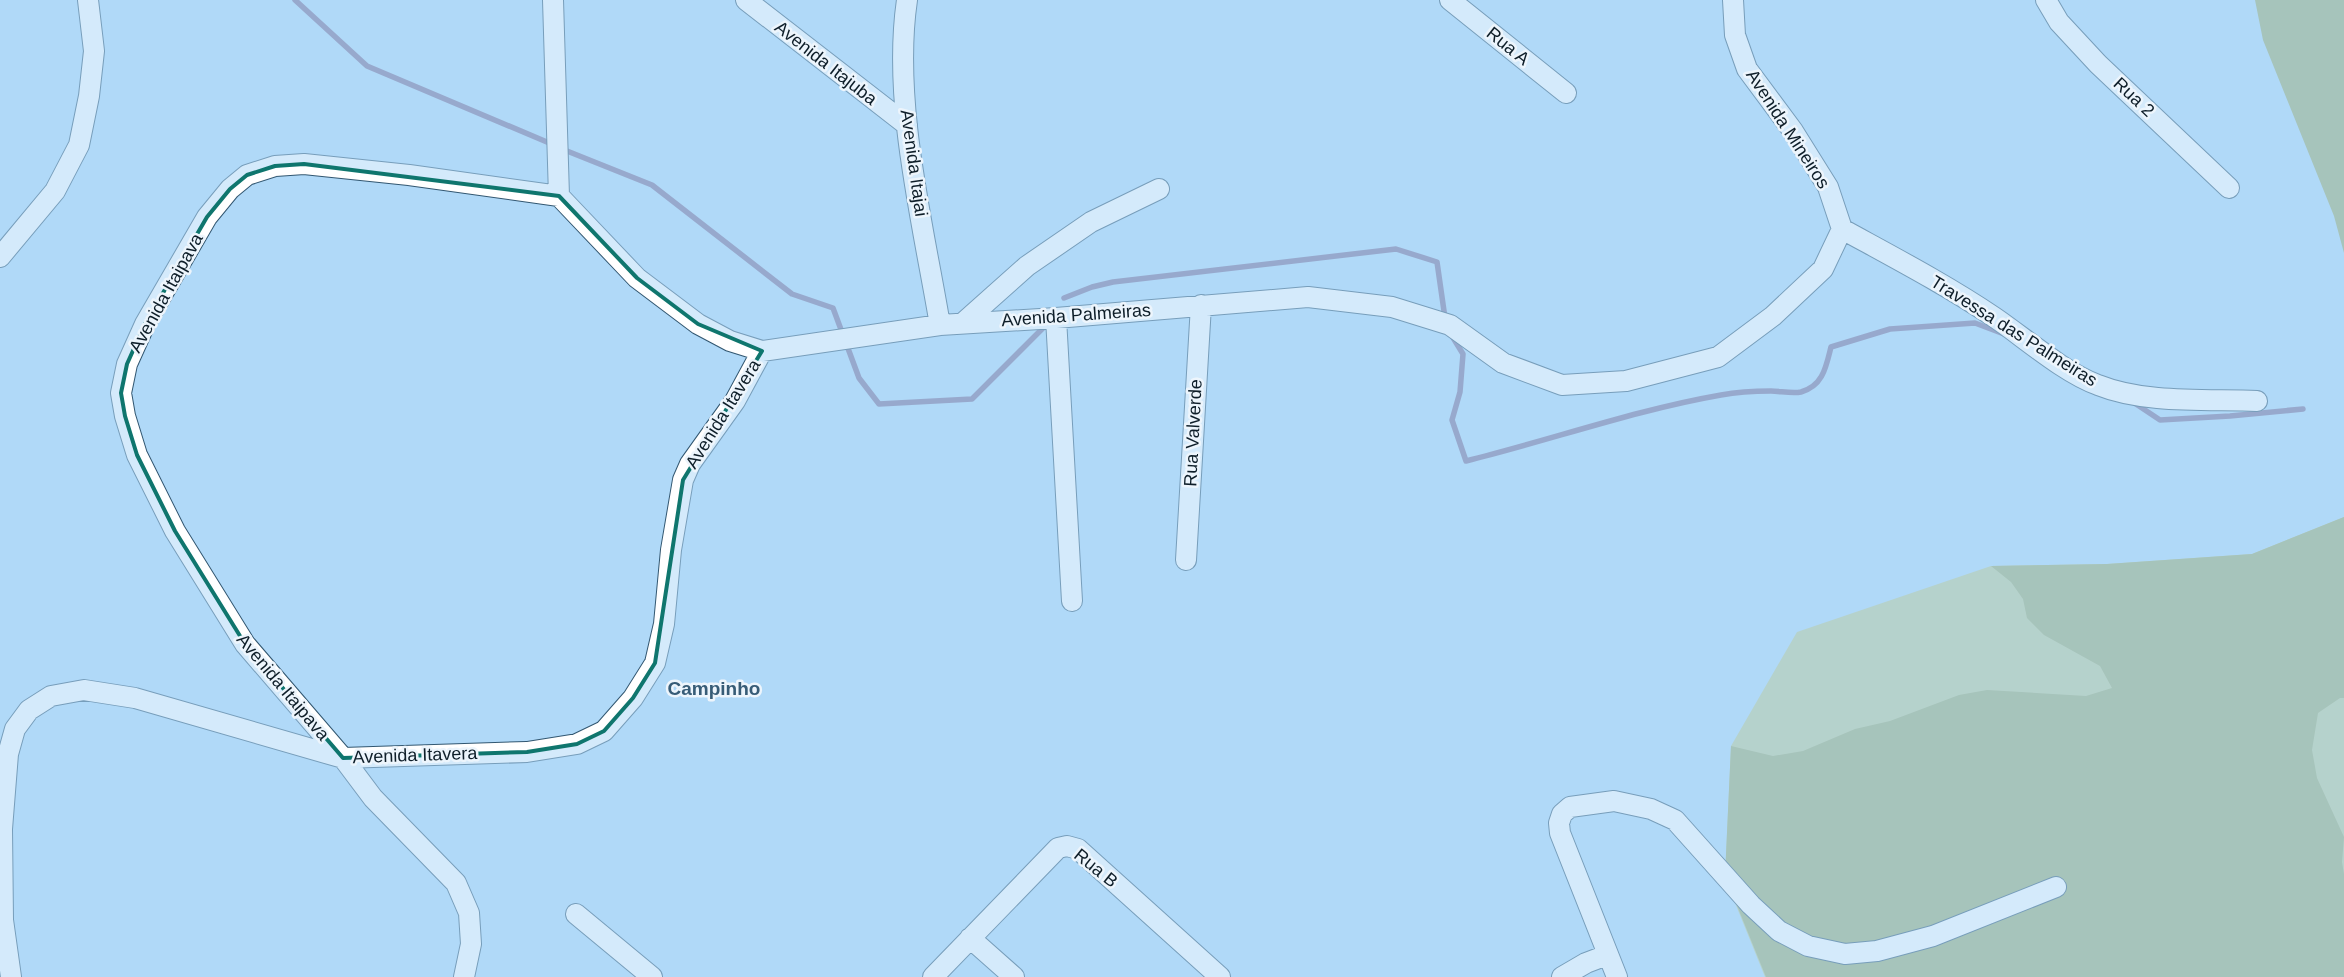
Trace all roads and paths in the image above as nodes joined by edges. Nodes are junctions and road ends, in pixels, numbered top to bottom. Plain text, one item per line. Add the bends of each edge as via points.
1 (88, 0) edge
2 (553, 0) edge
3 (746, 0) edge
4 (907, 0) edge
5 (1450, 0) edge
6 (1733, 0) edge
7 (2046, 0) edge
8 (1566, 93) dead end
9 (907, 126) junction
10 (2230, 188) dead end
11 (1159, 189) dead end
12 (559, 196) junction
13 (1842, 229) junction
14 (0, 257) edge
15 (1201, 305) junction
16 (1056, 318) junction
17 (963, 322) junction
18 (940, 325) junction
19 (762, 351) junction
20 (2257, 401) dead end
21 (1186, 560) dead end
22 (1072, 601) dead end
23 (343, 758) junction
24 (2056, 887) dead end
25 (576, 914) dead end
26 (970, 938) junction
27 (1607, 955) junction
28 (11, 977) edge
29 (464, 977) edge
30 (652, 977) edge
31 (933, 977) edge
32 (1014, 977) edge
33 (1220, 977) edge
34 (1562, 977) edge
35 (1617, 977) edge

1 - 14 street via 94,51 79,145 55,191
2 - 12 street
3 - 9 street, Avenida Itajuba
4 - 9 street, Avenida Itajai via 902,32
5 - 8 street, Rua A
6 - 13 street, Avenida Mineiros via 1735,35 1747,69 1793,131 1828,187
7 - 10 street, Rua 2 via 2059,22 2098,64
9 - 18 street, Avenida Itajai
11 - 17 street via 1091,222 1026,266
12 - 19 street via 637,278 698,324 730,341
12 - 23 street, Avenida Itaipava via 304,164 275,166 247,175 207,217 145,324 127,364 121,393 125,416 137,455 175,531 245,644
13 - 15 street, Avenida Palmeiras via 1823,269 1773,316 1718,357 1635,378 1562,385 1503,363 1450,325 1392,307 1308,297
13 - 20 street, Travessa das Palmeiras via 1917,270 2098,385 2156,397
15 - 16 street, Avenida Palmeiras
15 - 21 street, Rua Valverde
16 - 17 street, Avenida Palmeiras
16 - 22 street
17 - 18 street, Avenida Palmeiras
18 - 19 street, Avenida Palmeiras
19 - 23 street, Avenida Itavera via 735,401 690,464 683,480 671,550 664,624 655,662 633,698 604,731 577,744 527,752
23 - 28 street, Avenida Itavera via 135,698 84,690 51,696 29,710 15,729 8,754 2,829 3,920
23 - 29 street, Avenida Itaipava via 373,798 456,883 469,913 471,944
24 - 27 street via 1933,936 1876,951 1845,954 1808,946 1779,931 1751,905 1675,820 1650,809 1614,801 1570,806 1562,814 1560,833
25 - 30 street
26 - 31 street, Rua B
26 - 32 street
26 - 33 street, Rua B via 1058,848 1067,846 1078,849
27 - 34 street
27 - 35 street

